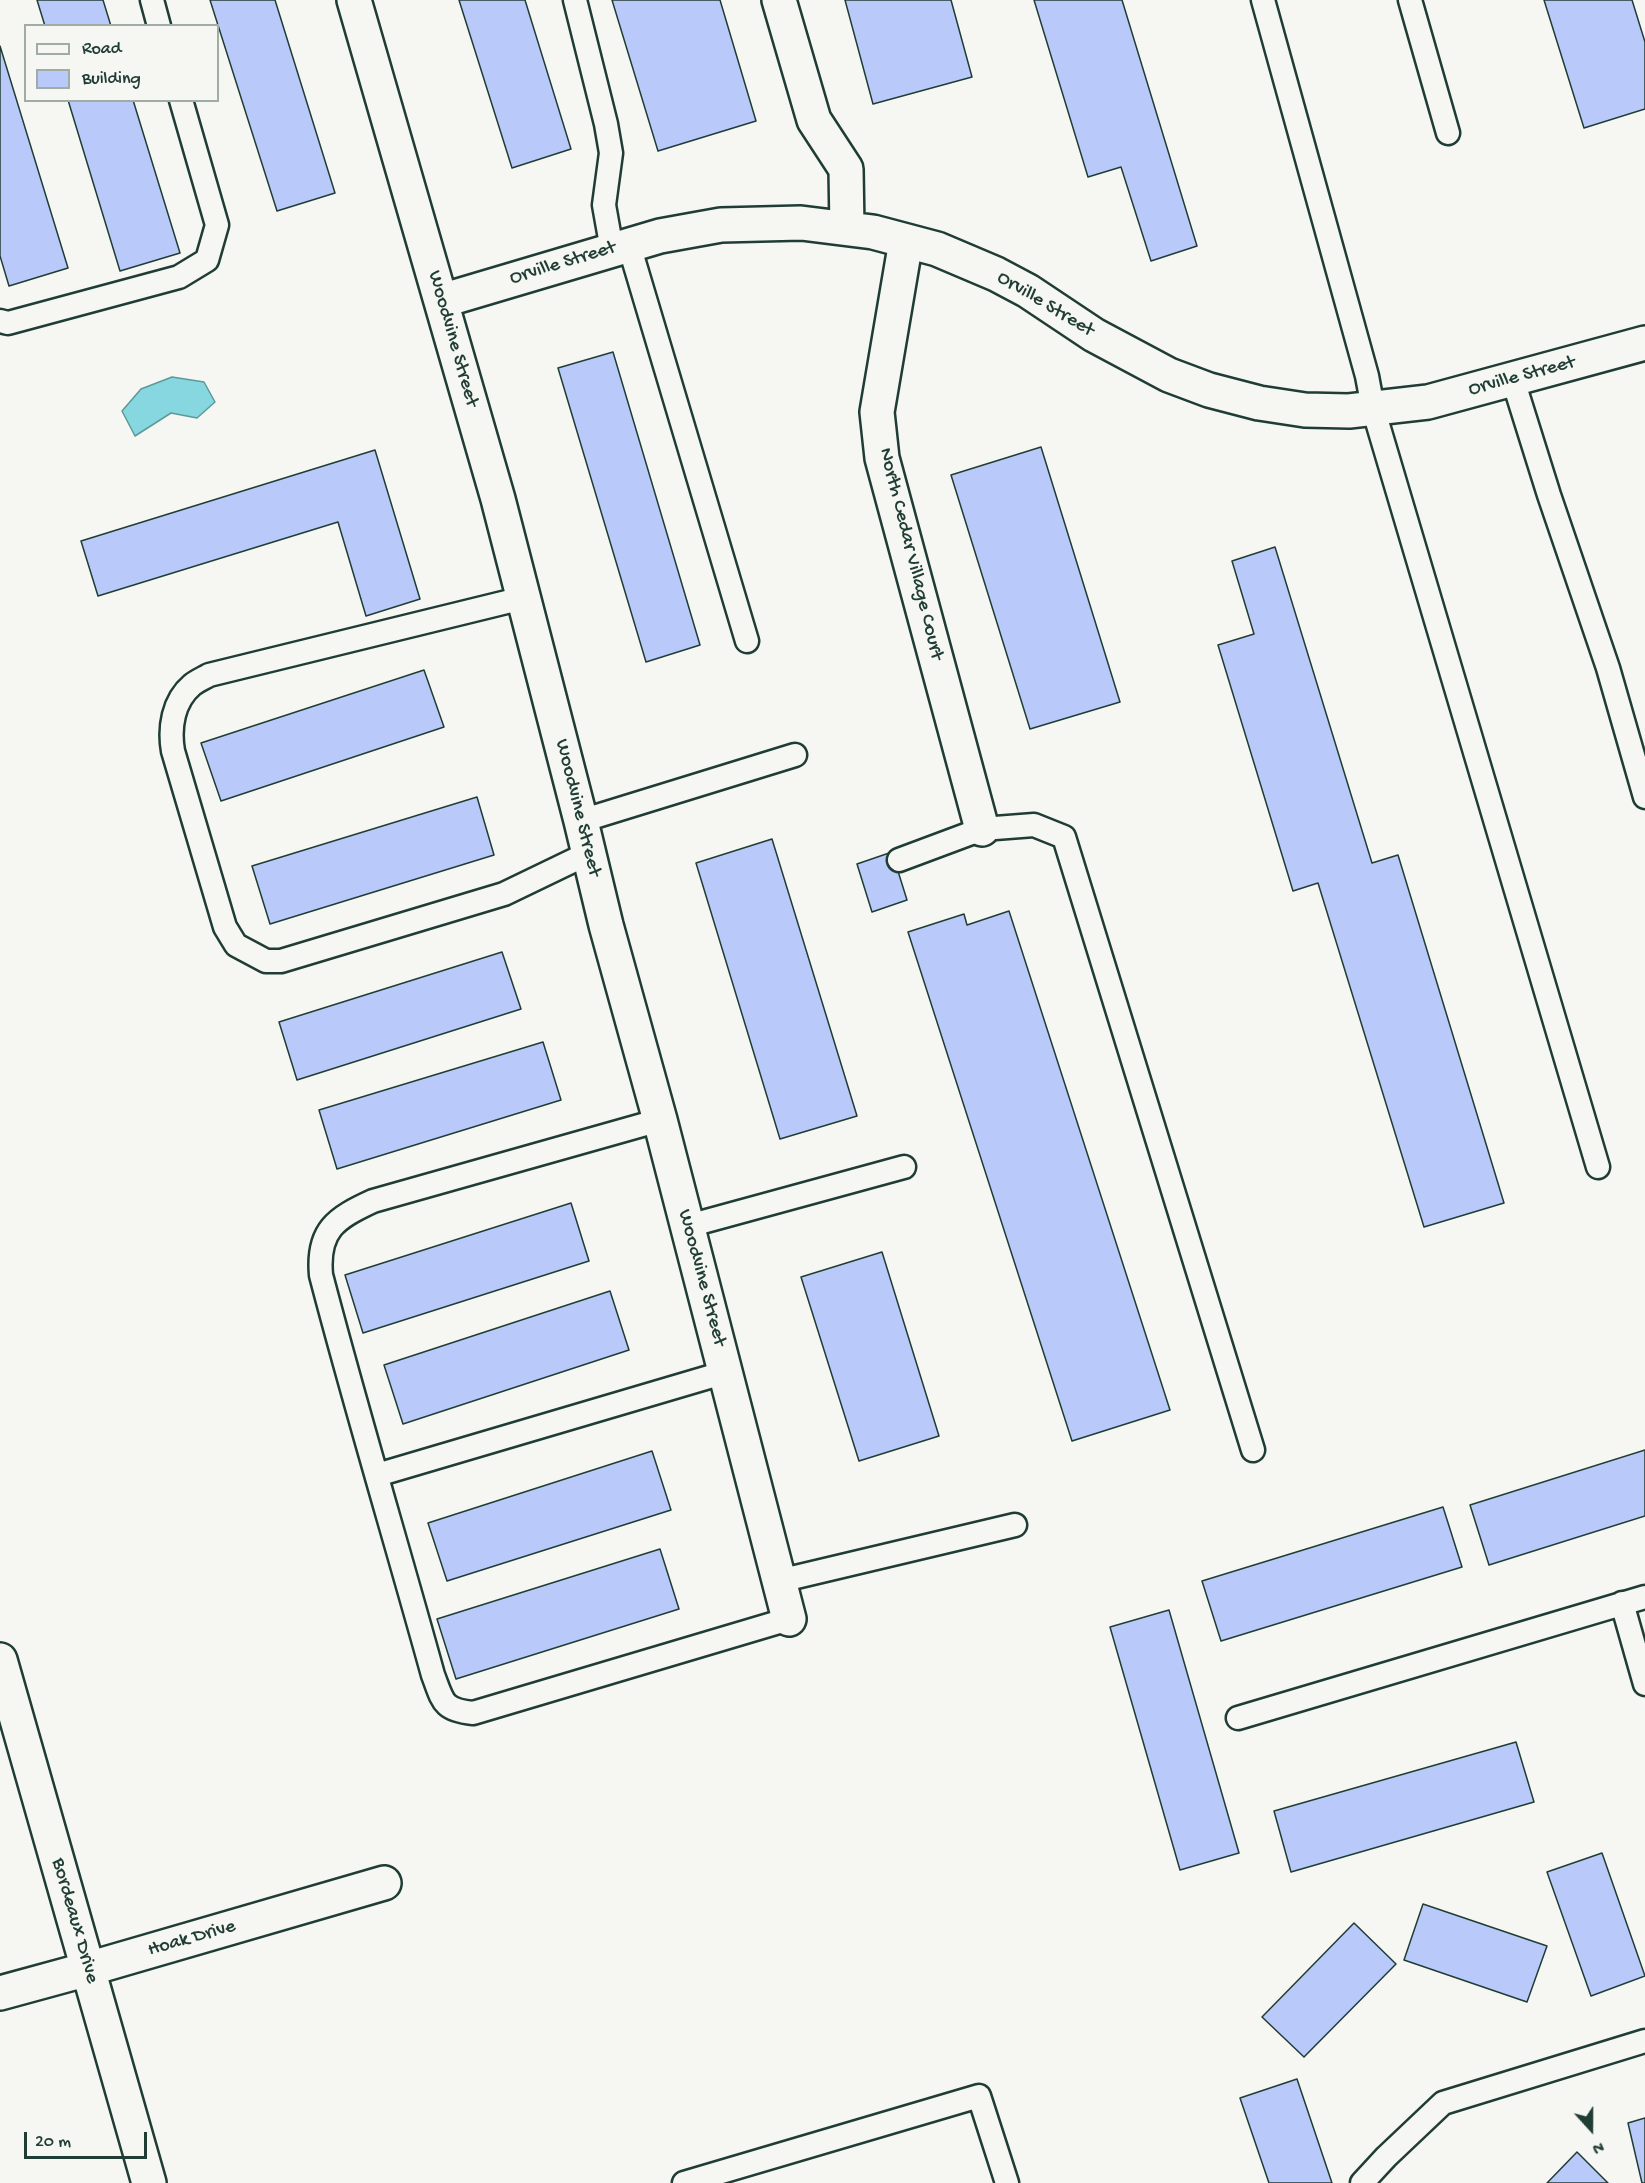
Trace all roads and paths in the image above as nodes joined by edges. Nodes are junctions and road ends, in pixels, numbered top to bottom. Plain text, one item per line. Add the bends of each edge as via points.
1 (152, 0) edge
2 (354, 0) edge
3 (575, 0) edge
4 (779, 0) edge
5 (1263, 0) edge
6 (1410, 0) edge
7 (158, 24) edge
8 (182, 102) edge
9 (1448, 133) dead end
10 (847, 228) junction
11 (906, 241) junction
12 (620, 247) junction
13 (441, 301) junction
14 (0, 321) edge
15 (1645, 343) edge
16 (1513, 380) junction
17 (1373, 408) junction
18 (523, 598) junction
19 (747, 641) dead end
20 (795, 755) dead end
21 (1645, 797) edge
22 (581, 821) junction
23 (982, 828) junction
24 (589, 853) junction
25 (899, 860) dead end
26 (660, 1120) junction
27 (904, 1167) dead end
28 (1598, 1167) dead end
29 (688, 1226) junction
30 (726, 1372) junction
31 (1253, 1450) dead end
32 (377, 1475) junction
33 (1015, 1525) dead end
34 (779, 1581) junction
35 (1645, 1597) edge
36 (1622, 1604) junction
37 (789, 1619) joint
38 (0, 1660) edge
39 (1645, 1684) edge
40 (1238, 1718) dead end
41 (384, 1883) dead end
42 (88, 1969) junction
43 (0, 1992) edge
44 (1645, 2041) edge
45 (149, 2183) edge
46 (684, 2183) edge
47 (1007, 2183) edge
48 (1362, 2183) edge

1 - 7 lane
2 - 13 street, Woodvine Street
3 - 12 lane via 606,124 610,153 604,205
4 - 10 street via 814,120 846,169
5 - 17 lane
6 - 9 lane
8 - 14 lane via 217,225 207,260 179,277
10 - 11 street, Orville Street
10 - 12 street, Orville Street via 801,223 721,225
11 - 17 street, Orville Street via 937,249 996,274 1094,335 1169,375 1209,390 1305,410
11 - 23 street, North Cedar Village Court via 877,412 882,458
12 - 13 street, Orville Street
12 - 19 lane
13 - 18 street, Woodvine Street
15 - 16 street, Orville Street
16 - 17 street, Orville Street via 1428,402
16 - 21 lane via 1608,668
17 - 28 lane
18 - 22 street, Woodvine Street
18 - 24 lane via 209,675 192,685 176,708 170,734 173,751 225,927 236,945 266,961 281,961 504,894
20 - 22 lane
22 - 24 street, Woodvine Street
23 - 25 lane
23 - 31 lane via 1034,825 1064,837
24 - 26 street, Woodvine Street
26 - 29 street, Woodvine Street
26 - 32 lane via 373,1201 346,1213 333,1224 324,1239 321,1275
27 - 29 lane
29 - 30 street, Woodvine Street
30 - 32 lane
30 - 34 street, Woodvine Street
32 - 37 lane via 433,1675 444,1702 455,1711 473,1713
33 - 34 lane
34 - 37 street, Woodvine Street
35 - 36 lane
36 - 39 lane
36 - 40 lane
38 - 42 street, Bordeaux Drive
41 - 42 street, Hoak Drive
42 - 43 street, Hoak Drive
42 - 45 street, Bordeaux Drive
44 - 48 lane via 1443,2103
46 - 47 lane via 979,2096

